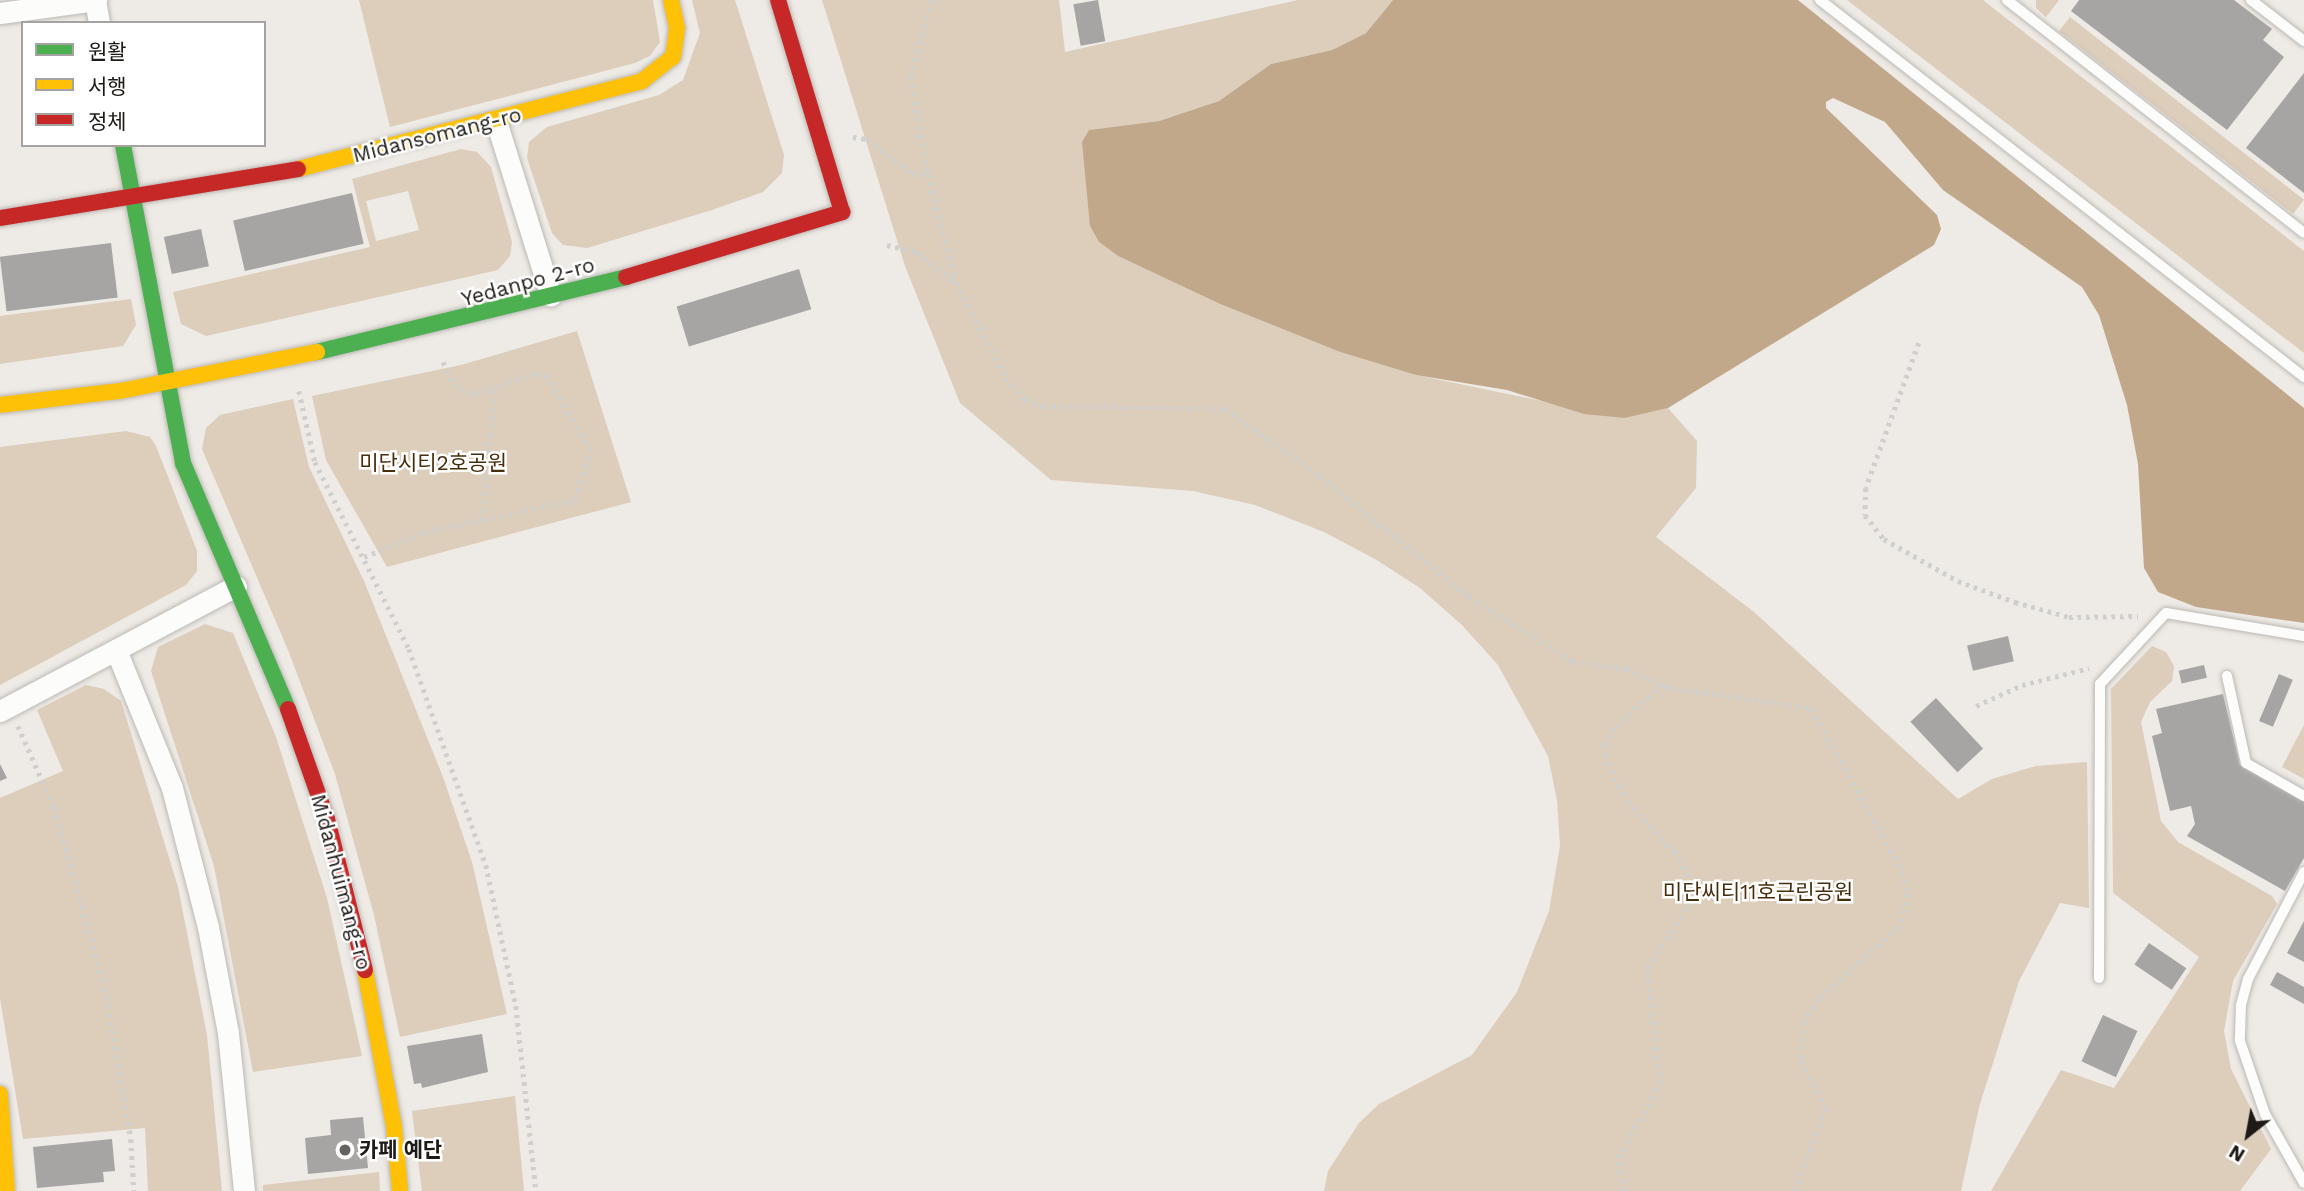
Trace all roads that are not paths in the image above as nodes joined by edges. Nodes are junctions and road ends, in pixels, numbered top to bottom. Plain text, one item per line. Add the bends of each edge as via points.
1 (95, 0) edge
2 (671, 0) edge
3 (778, 0) edge
4 (1820, 0) edge
5 (2007, 0) edge
6 (2258, 2) edge
7 (0, 13) edge
8 (99, 21) edge
9 (2304, 41) edge
10 (496, 121) junction
11 (123, 147) edge
12 (134, 199) junction
13 (0, 218) edge
14 (2304, 233) edge
15 (551, 296) junction
16 (2304, 377) edge
17 (167, 382) junction
18 (0, 405) edge
19 (236, 586) junction
20 (2304, 636) edge
21 (116, 650) junction
22 (2227, 676) dead end
23 (8, 715) edge
24 (2304, 796) edge
25 (2304, 872) edge
26 (2099, 978) dead end
27 (0, 1094) edge
28 (2304, 1183) edge
29 (7, 1191) edge
30 (244, 1191) edge
31 (400, 1191) edge

1 - 7 street
1 - 8 street
2 - 10 street, Midansomang-ro via 677,42 663,69 642,81
3 - 15 street, Yedanpo 2-ro via 842,212
4 - 16 lane
5 - 14 lane
6 - 9 lane
10 - 12 street, Midansomang-ro via 308,167
10 - 15 street
11 - 12 street
12 - 13 street, Midansomang-ro
12 - 17 street
15 - 17 street, Yedanpo 2-ro via 365,343
17 - 18 street, Yedanpo 2-ro
17 - 19 street, Midanhuimang-ro via 183,463
19 - 21 street
19 - 31 street, Midanhuimang-ro via 284,698 327,819 367,976 394,1126
20 - 26 lane via 2166,613 2100,684
21 - 23 street
21 - 30 street via 172,788 208,927 228,1033
22 - 24 lane via 2246,763
25 - 28 lane via 2248,979 2240,1041 2265,1114
27 - 29 street

